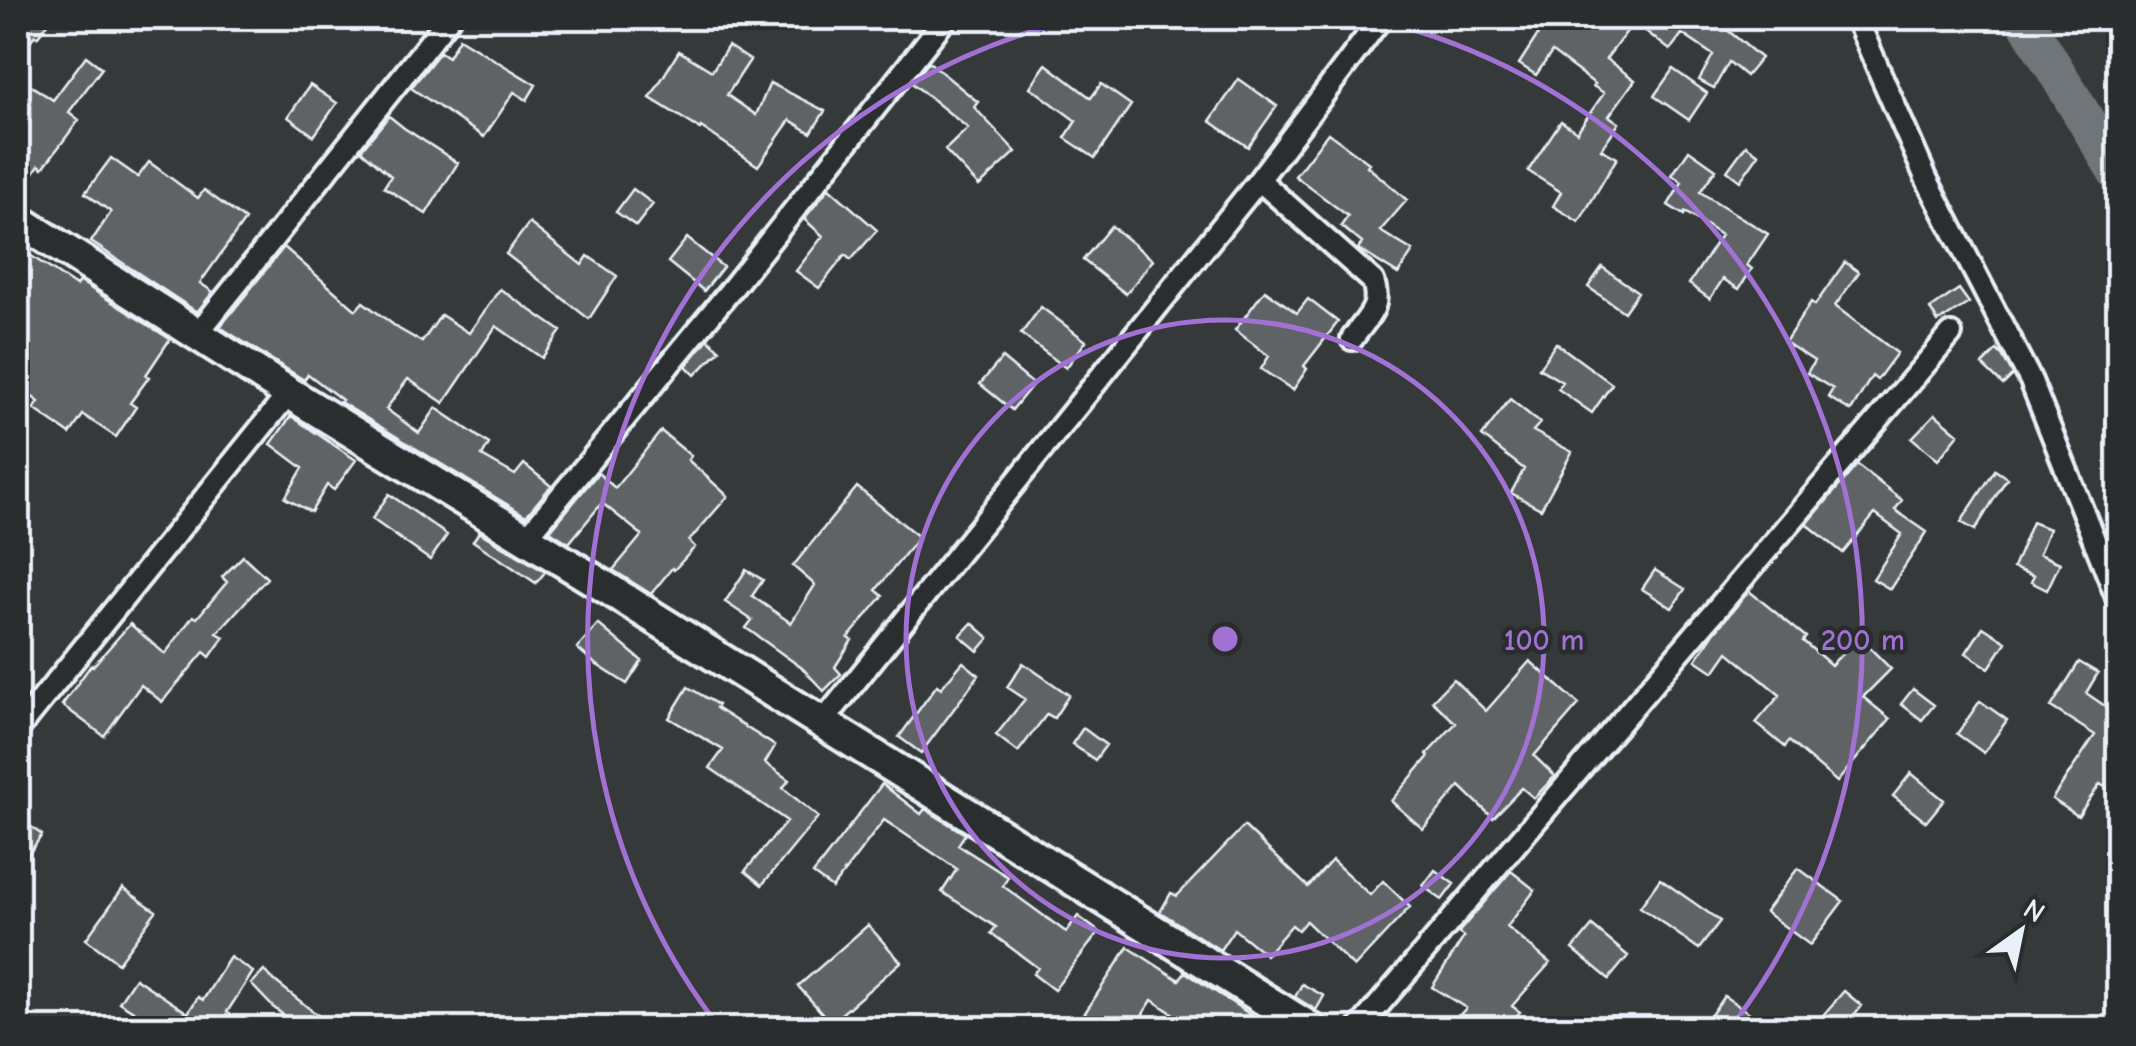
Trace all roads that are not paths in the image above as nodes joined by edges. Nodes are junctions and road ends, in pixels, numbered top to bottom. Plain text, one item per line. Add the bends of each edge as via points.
1 (449, 18) edge
2 (946, 18) edge
3 (1381, 18) edge
4 (1856, 18) edge
5 (1258, 180) junction
6 (18, 220) edge
7 (197, 334) junction
8 (1952, 334) dead end
9 (1352, 338) dead end
10 (289, 393) junction
11 (526, 538) junction
12 (2118, 600) edge
13 (822, 723) junction
14 (18, 729) edge
15 (1310, 1028) edge
16 (1358, 1028) edge

1 - 7 street
2 - 11 street
3 - 5 street
4 - 12 street via 1927,180 2031,381
5 - 9 street via 1372,281 1378,296
5 - 13 street
6 - 7 main road
7 - 10 main road
8 - 16 street
10 - 11 main road
10 - 14 street
11 - 13 main road
13 - 15 main road

